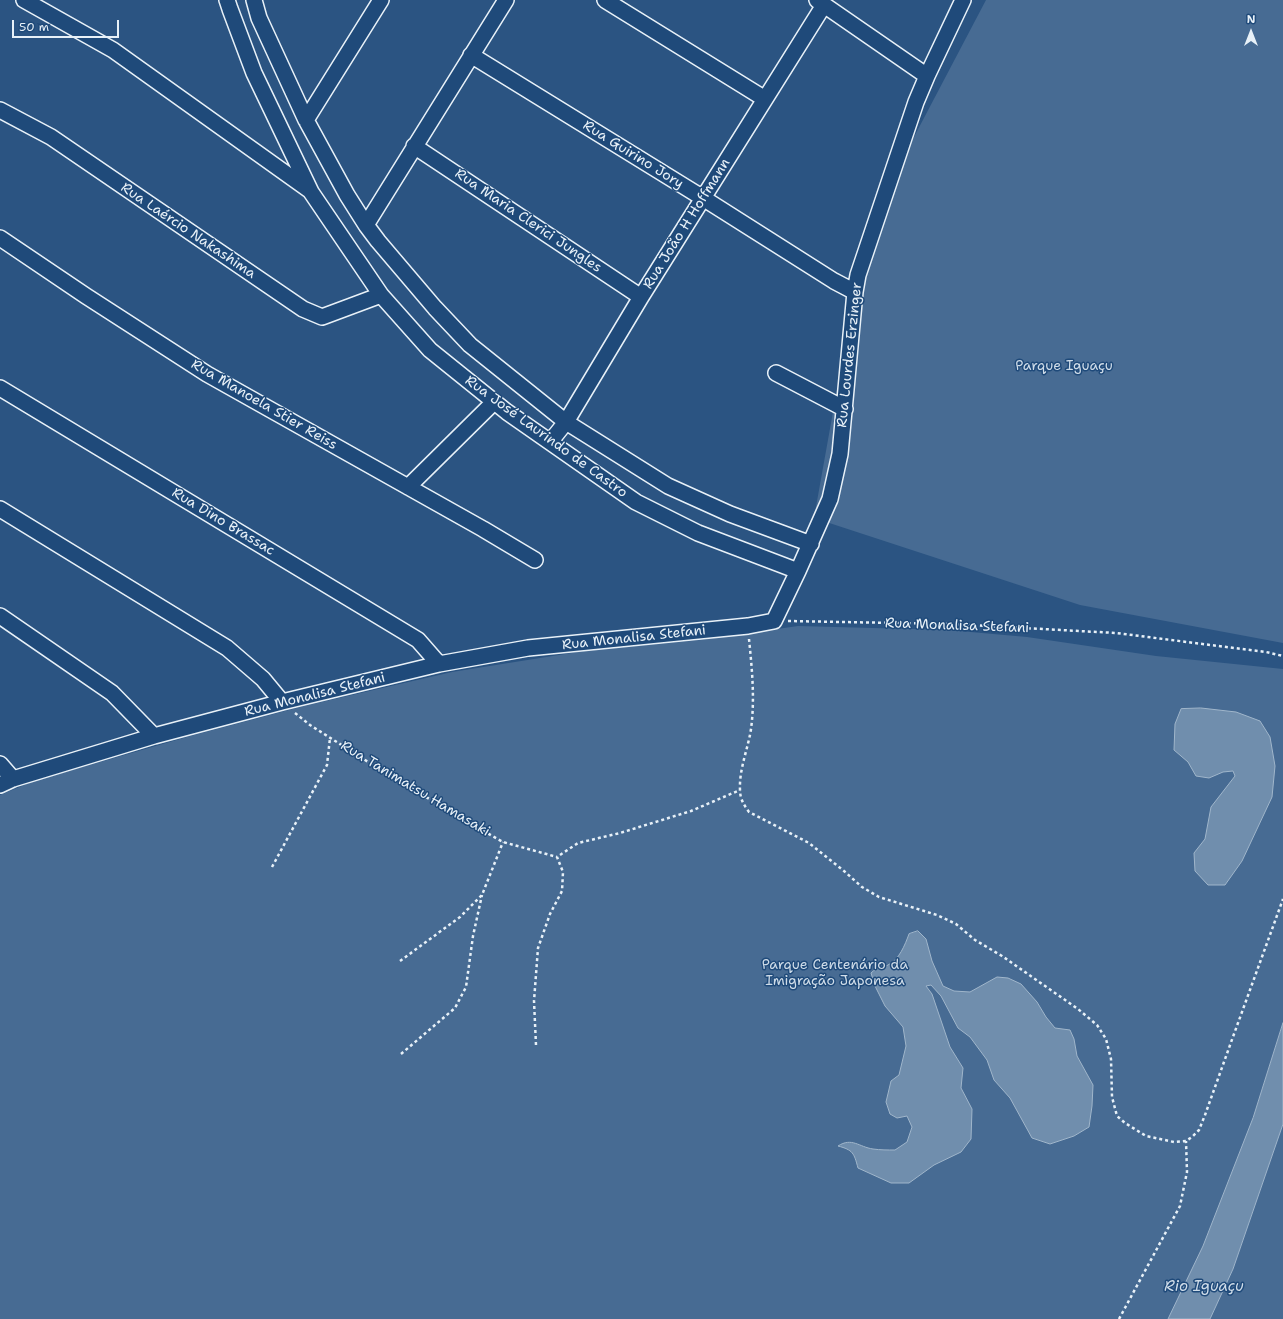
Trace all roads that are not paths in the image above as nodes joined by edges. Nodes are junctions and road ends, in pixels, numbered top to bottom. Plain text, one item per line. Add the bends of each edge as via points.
1 (24, 0) edge
2 (227, 0) edge
3 (381, 0) edge
4 (506, 0) edge
5 (605, 0) edge
6 (963, 0) edge
7 (258, 3) edge
8 (820, 3) edge
9 (236, 25) junction
10 (471, 55) junction
11 (927, 76) junction
12 (765, 99) junction
13 (0, 110) edge
14 (306, 120) junction
15 (414, 146) junction
16 (311, 192) junction
17 (703, 198) junction
18 (366, 226) junction
19 (0, 238) edge
20 (855, 292) junction
21 (381, 295) junction
22 (641, 297) junction
23 (776, 373) dead end
24 (0, 388) edge
25 (494, 402) junction
26 (845, 409) junction
27 (566, 422) junction
28 (550, 442) junction
29 (408, 487) junction
30 (0, 509) edge
31 (811, 544) junction
32 (535, 560) dead end
33 (798, 571) junction
34 (0, 616) edge
35 (774, 621) joint
36 (440, 664) junction
37 (282, 702) junction
38 (154, 736) junction
39 (0, 764) edge
40 (7, 782) edge

1 - 16 street via 112,50
2 - 9 street, Rua José Laurindo de Castro
3 - 14 street
4 - 10 street
5 - 12 street
6 - 11 street, Rua Lourdes Erzinger
7 - 9 street
7 - 14 street, Rua José Laurindo de Castro via 259,18
8 - 11 street
8 - 12 street, Rua João H Hoffmann
9 - 16 street, Rua José Laurindo de Castro via 254,73
10 - 15 street
10 - 17 street, Rua Guirino Jory
11 - 20 street, Rua Lourdes Erzinger via 858,275
12 - 17 street, Rua João H Hoffmann
13 - 21 street, Rua Laércio Nakashima via 50,137 303,309 322,317
14 - 18 street, Rua José Laurindo de Castro
15 - 18 street
15 - 22 street, Rua Maria Clerici Jungles
16 - 21 street, Rua José Laurindo de Castro
17 - 20 street, Rua Guirino Jory
17 - 22 street, Rua João H Hoffmann
18 - 27 street, Rua José Laurindo de Castro via 470,345
19 - 29 street, Rua Manoela Stier Reiss via 207,374
20 - 26 street, Rua Lourdes Erzinger
21 - 25 street, Rua José Laurindo de Castro via 430,350
22 - 27 street, Rua João H Hoffmann
23 - 26 street
24 - 36 street, Rua Dino Brassac via 418,640
25 - 28 street, Rua José Laurindo de Castro
25 - 29 street
26 - 31 street, Rua Lourdes Erzinger via 840,454 830,499
27 - 28 street, Rua João H Hoffmann
27 - 31 street, Rua José Laurindo de Castro via 668,486 730,514
28 - 33 street, Rua José Laurindo de Castro via 636,502 698,533
29 - 32 street, Rua Manoela Stier Reiss
30 - 37 street via 227,648 263,679
31 - 33 street, Rua Lourdes Erzinger
33 - 35 street, Rua Lourdes Erzinger
34 - 38 street via 112,693
35 - 36 street, Rua Monalisa Stefani via 748,626 528,648
36 - 37 street, Rua Monalisa Stefani
37 - 38 street, Rua Monalisa Stefani
38 - 40 street, Rua Monalisa Stefani
39 - 40 street

